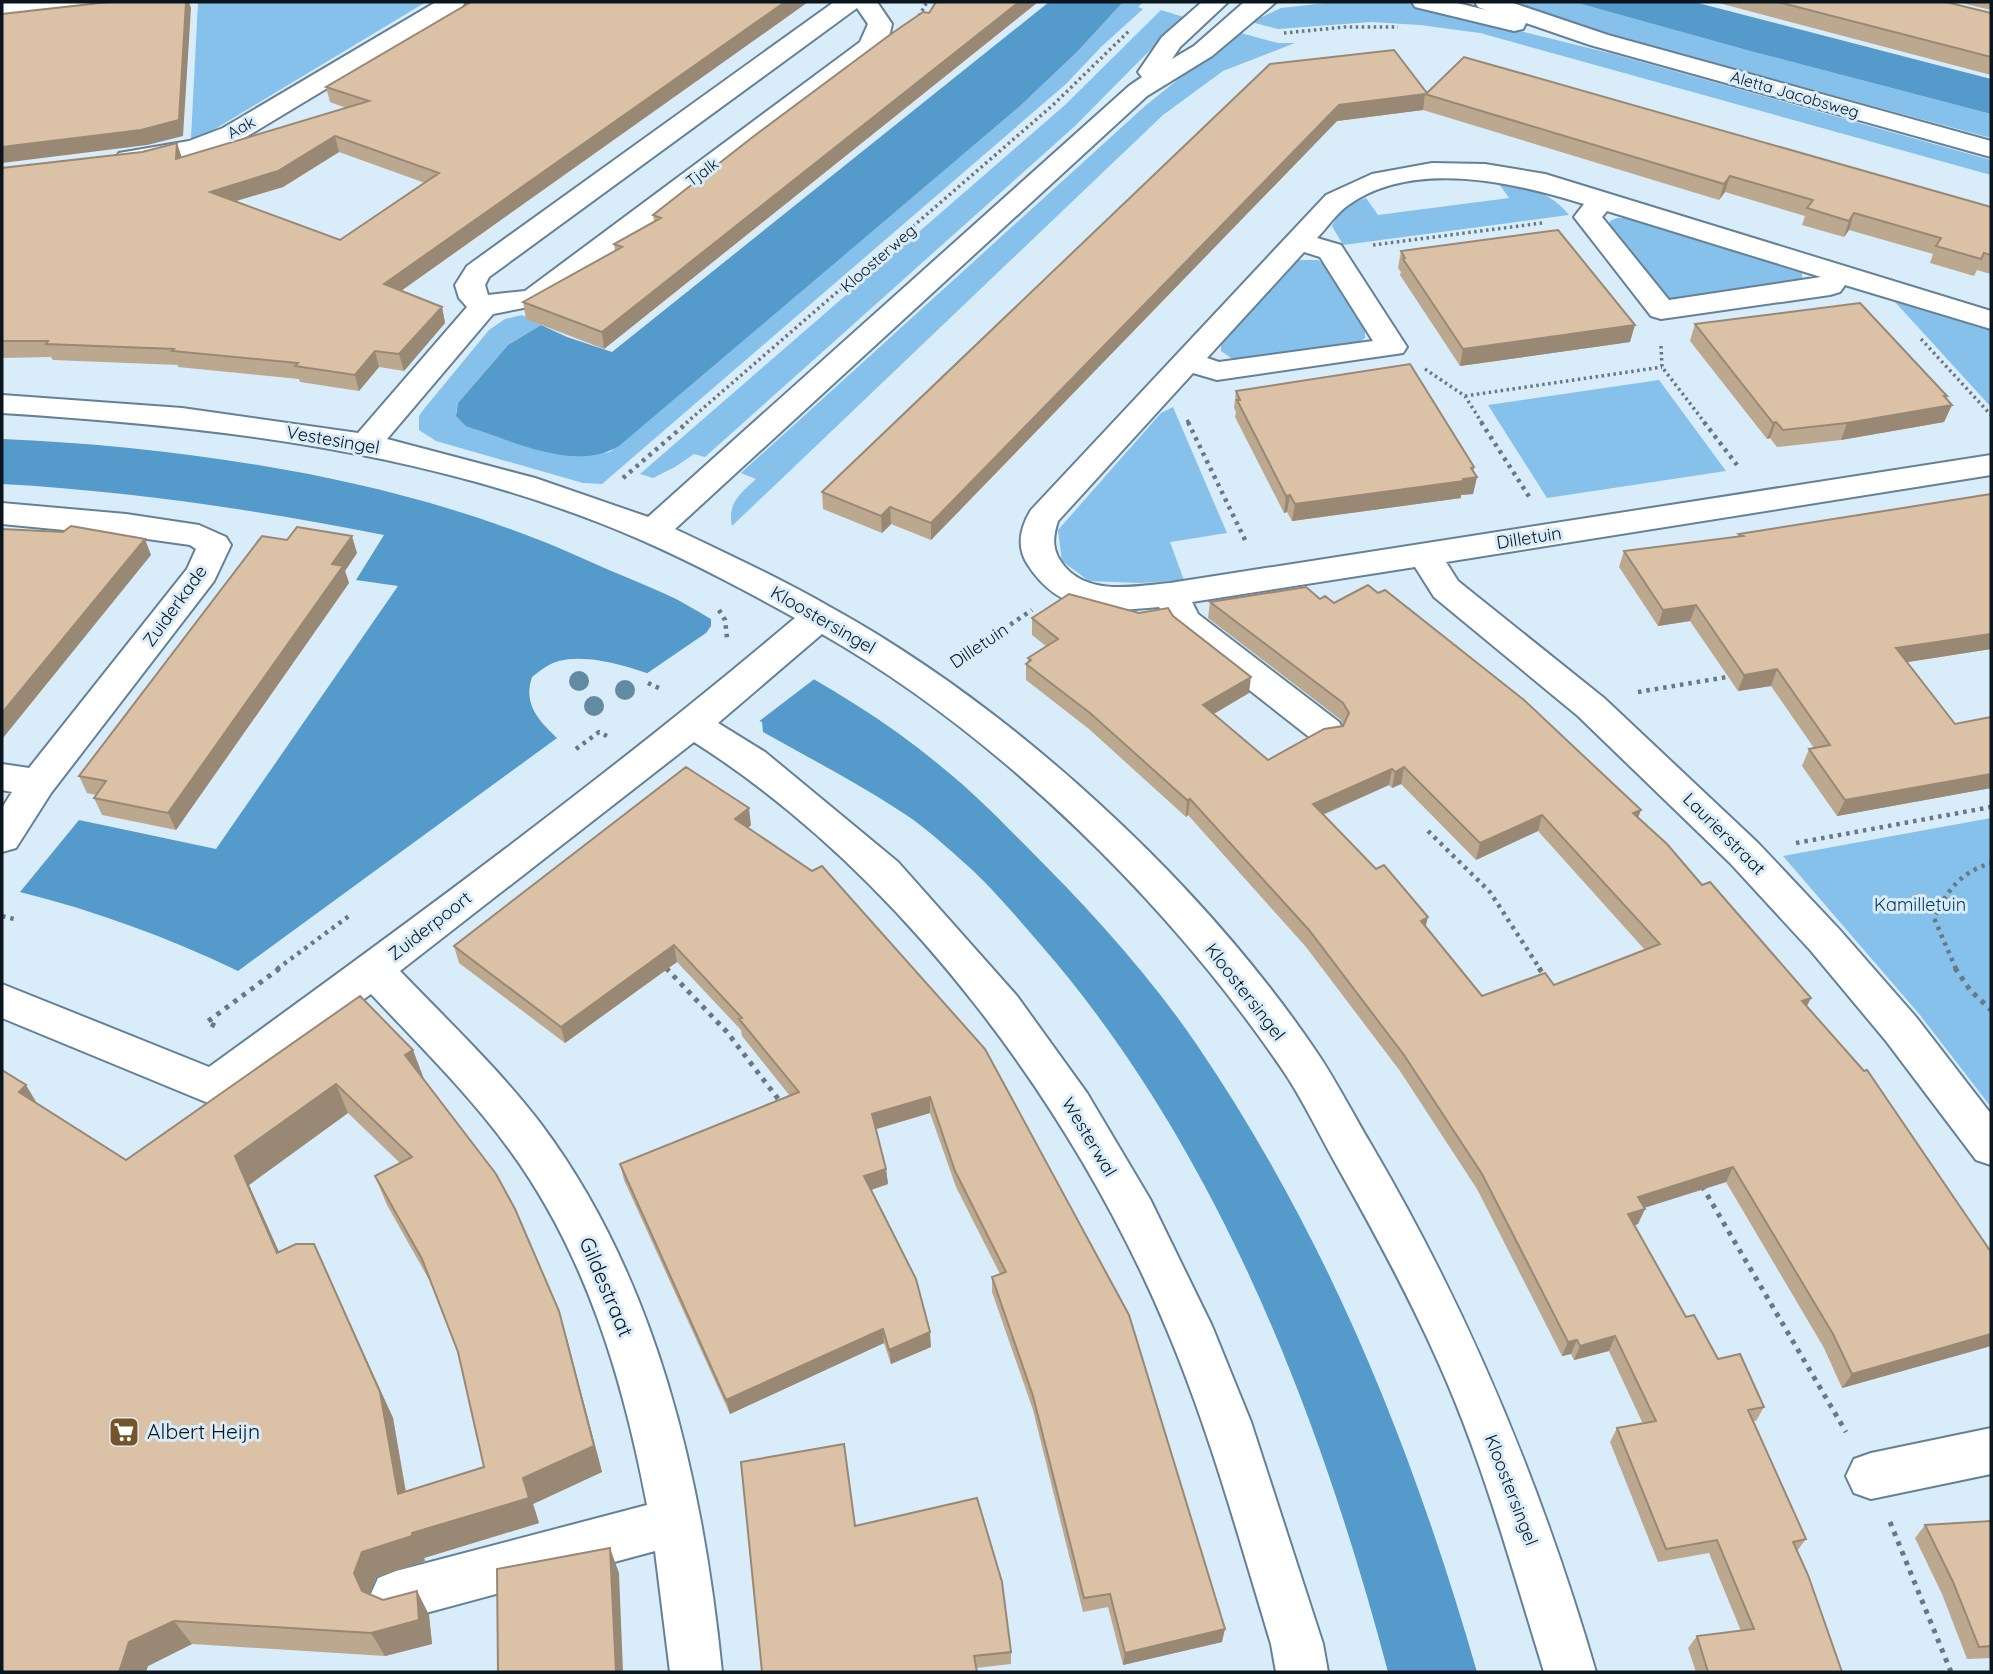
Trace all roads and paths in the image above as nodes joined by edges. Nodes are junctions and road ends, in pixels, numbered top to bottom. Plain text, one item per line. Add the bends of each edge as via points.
1 (85, 2) edge
2 (453, 2) edge
3 (849, 2) edge
4 (864, 2) edge
5 (1216, 2) edge
6 (1264, 2) edge
7 (1424, 2) edge
8 (1487, 2) edge
9 (2, 10) edge
10 (1134, 27) dead end
11 (1599, 40) junction
12 (1138, 91) junction
13 (1991, 149) edge
14 (107, 162) edge
15 (1594, 209) junction
16 (1297, 241) junction
17 (1331, 251) junction
18 (1839, 273) junction
19 (1886, 287) junction
20 (483, 307) junction
21 (1661, 310) junction
22 (1991, 320) edge
23 (1392, 347) junction
24 (1186, 361) junction
25 (1662, 367) junction
26 (1160, 390) junction
27 (1465, 396) junction
28 (2, 404) edge
29 (1991, 415) edge
30 (365, 445) junction
31 (1991, 465) edge
32 (1765, 501) junction
33 (588, 508) junction
34 (2, 513) edge
35 (653, 531) junction
36 (1553, 534) junction
37 (1424, 554) junction
38 (1264, 580) junction
39 (1067, 588) junction
40 (1170, 594) junction
41 (820, 616) junction
42 (1738, 675) edge
43 (926, 682) junction
44 (648, 683) dead end
45 (663, 690) dead end
46 (1591, 707) junction
47 (706, 714) junction
48 (1326, 732) edge
49 (590, 738) dead end
50 (576, 749) dead end
51 (2, 777) edge
52 (38, 783) junction
53 (1991, 807) edge
54 (1428, 831) dead end
55 (2, 838) edge
56 (1744, 853) junction
57 (1991, 863) edge
58 (2, 916) edge
59 (349, 916) dead end
60 (14, 919) dead end
61 (675, 959) edge
62 (373, 970) junction
63 (1551, 985) edge
64 (2, 1001) edge
65 (1991, 1010) edge
66 (218, 1028) dead end
67 (789, 1114) edge
68 (1991, 1147) edge
69 (1693, 1182) edge
70 (1991, 1451) edge
71 (1871, 1476) junction
72 (676, 1521) junction
73 (396, 1596) edge
74 (696, 1672) edge
75 (1302, 1672) edge
76 (1570, 1672) edge
77 (1951, 1672) edge

1 - 9 street
2 - 14 street, Aak via 232,134 195,148
3 - 20 street via 477,272 470,285
4 - 20 street, Tjalk via 880,24 869,47 534,298
5 - 12 street via 1171,42
6 - 12 street via 1203,51
7 - 11 street, Aletta Jacobsweg
8 - 11 street, Aletta Jacobsweg
10 - 33 path, Kloosterweg via 1053,105
11 - 13 street, Aletta Jacobsweg
12 - 35 street
15 - 16 street via 1535,180 1496,173 1401,176 1355,188
15 - 17 path
15 - 18 street
15 - 21 street
16 - 17 street
16 - 24 street
17 - 23 street
18 - 19 street
18 - 21 street via 1830,286
19 - 22 street
19 - 29 path via 1882,296
20 - 30 street
21 - 25 path
23 - 24 street via 1217,371
23 - 27 path
24 - 26 street
25 - 27 path
25 - 32 path
26 - 38 path via 1175,395
26 - 39 street via 1043,517 1035,537 1038,554
27 - 36 path
28 - 30 street, Vestesingel via 237,423
30 - 33 street, Vestesingel via 478,472
31 - 32 street, Dilletuin
32 - 36 street, Dilletuin
33 - 35 street, Vestesingel
34 - 52 street, Zuiderkade via 199,536 214,545 202,573
35 - 41 street, Kloostersingel
36 - 37 street, Dilletuin
37 - 38 street, Dilletuin
37 - 46 street, Laurierstraat via 1446,589
38 - 40 street, Dilletuin
39 - 40 street, Dilletuin via 1125,598
39 - 43 path, Dilletuin
40 - 48 street via 1185,622
41 - 43 street, Kloostersingel
41 - 47 street, Zuiderpoort
42 - 46 path via 1644,691
43 - 76 street, Kloostersingel via 1106,831 1209,945 1301,1065 1382,1203 1464,1367 1534,1551
44 - 45 path
46 - 56 street, Laurierstraat
47 - 62 street, Zuiderpoort
47 - 75 street, Westerwal via 751,761 884,872 1002,1008 1072,1106 1134,1213 1189,1326 1227,1422
49 - 50 path
51 - 52 street
52 - 55 street, Zuiderkade
53 - 56 path
54 - 63 path via 1490,892
56 - 68 street, Laurierstraat via 1901,1029
57 - 65 path via 1967,869 1948,889 1934,918 1944,949 1969,992
58 - 60 path
59 - 66 path via 207,1022
61 - 67 path via 665,967 718,1019
62 - 64 street, Zuiderpoort via 213,1087
62 - 72 street, Gildestraat via 472,1074 526,1139 570,1206 634,1353
69 - 71 path via 1702,1186
70 - 71 street
71 - 77 path
72 - 73 street
72 - 74 street, Gildestraat

